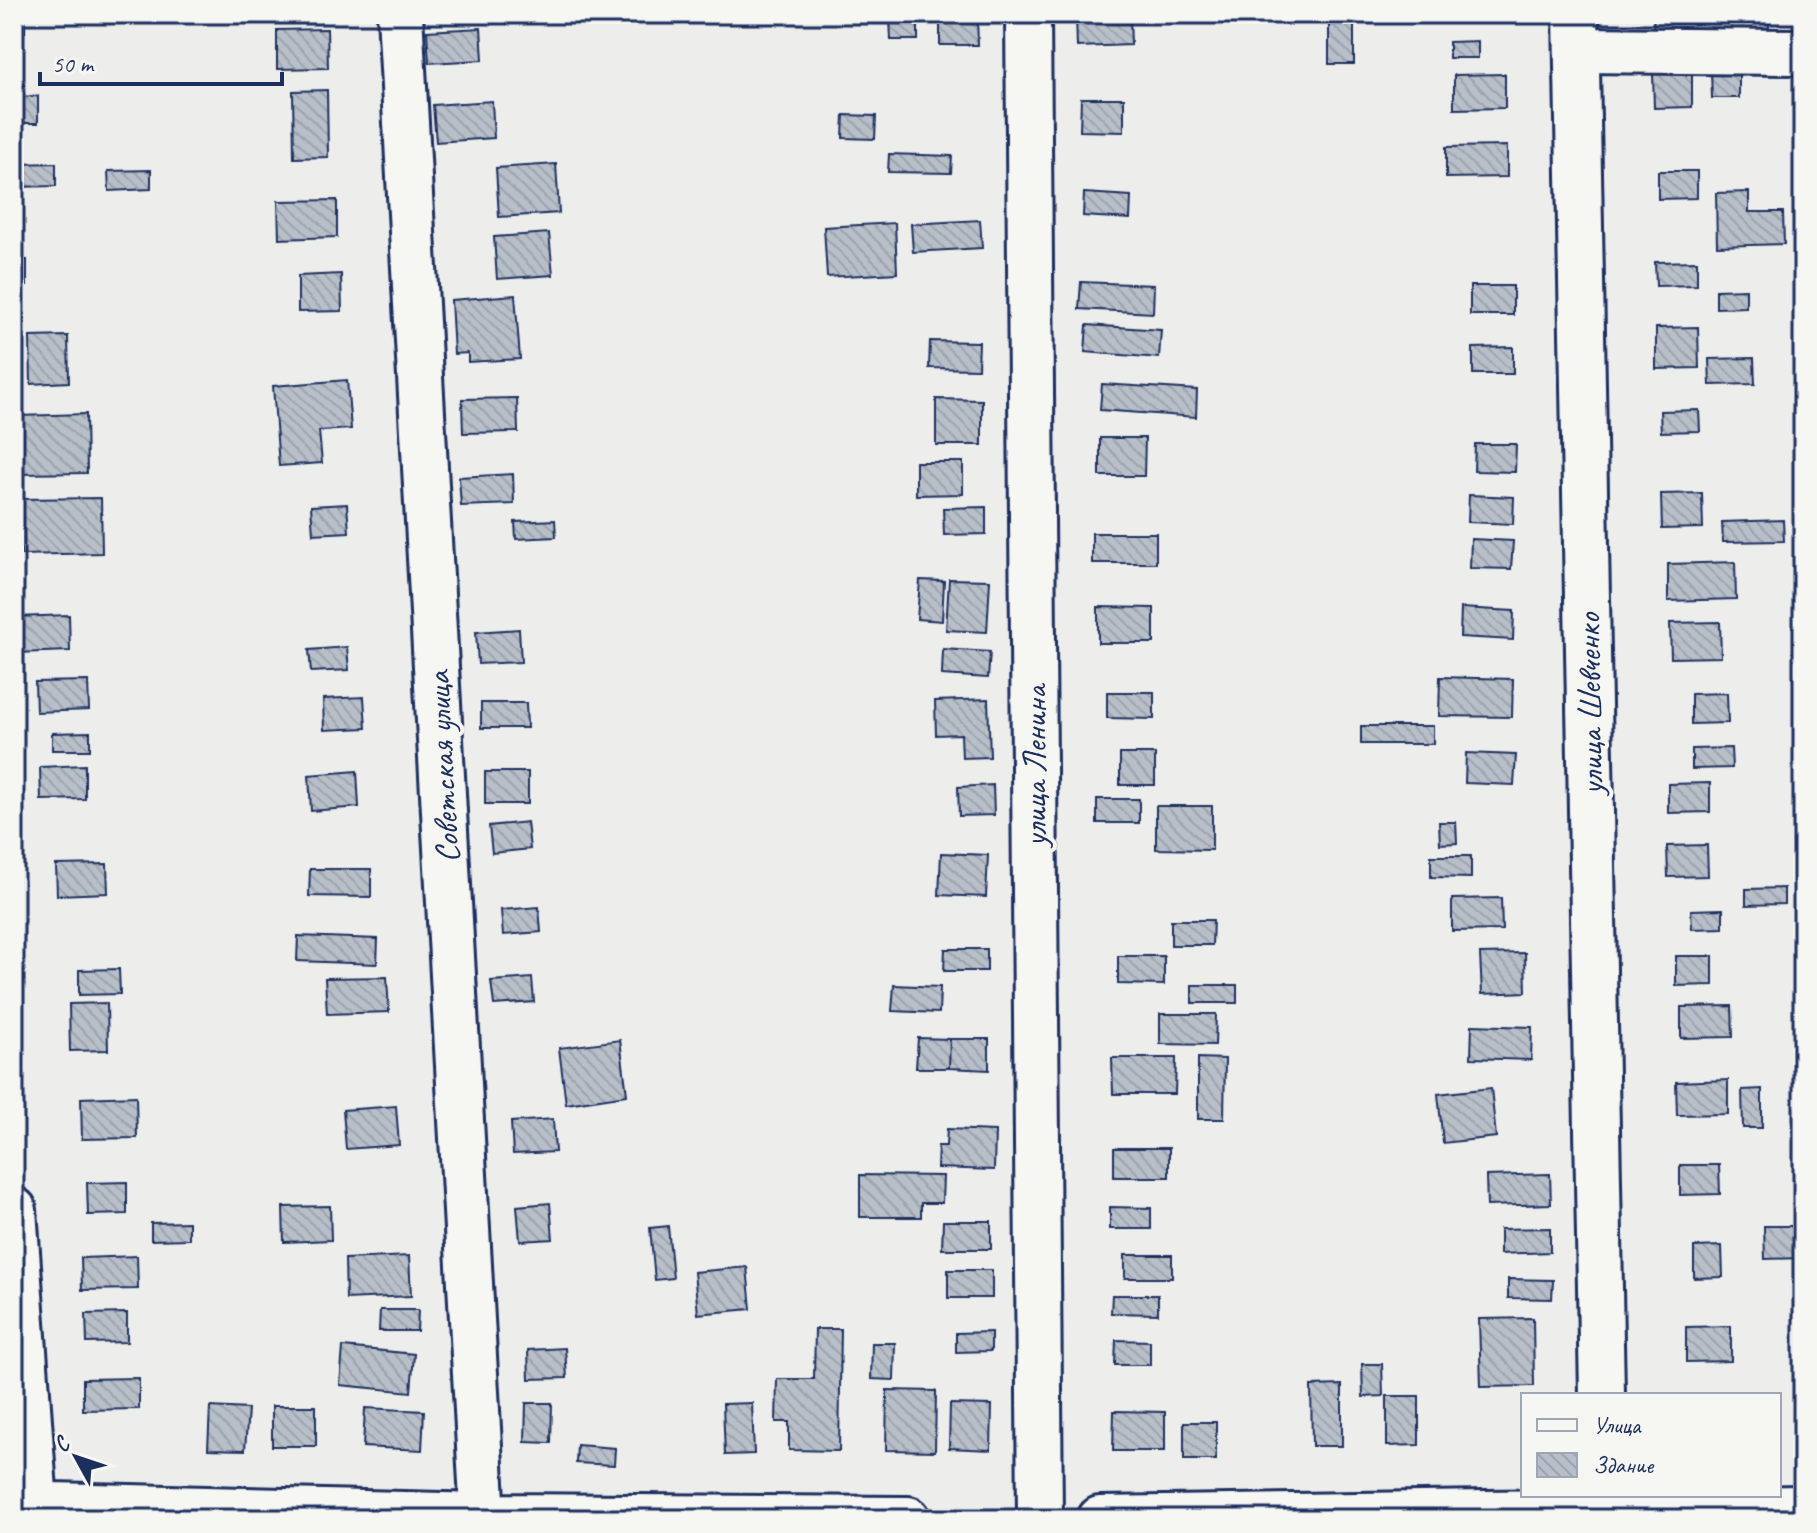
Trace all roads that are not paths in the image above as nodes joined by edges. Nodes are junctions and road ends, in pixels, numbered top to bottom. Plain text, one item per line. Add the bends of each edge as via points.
1 (400, 14) edge
2 (1028, 14) edge
3 (1576, 32) edge
4 (1803, 52) edge
5 (14, 1210) edge
6 (1602, 1393) edge
7 (1803, 1508) edge
8 (29, 1509) edge
9 (1604, 1509) edge
10 (483, 1518) edge
11 (908, 1519) edge
12 (1040, 1519) edge
13 (1100, 1519) edge

1 - 10 street, Советская улица
2 - 12 street, улица Ленина
3 - 4 street
3 - 6 street, улица Шевченко
5 - 8 street
7 - 9 street
8 - 10 street
9 - 13 street
10 - 11 street

